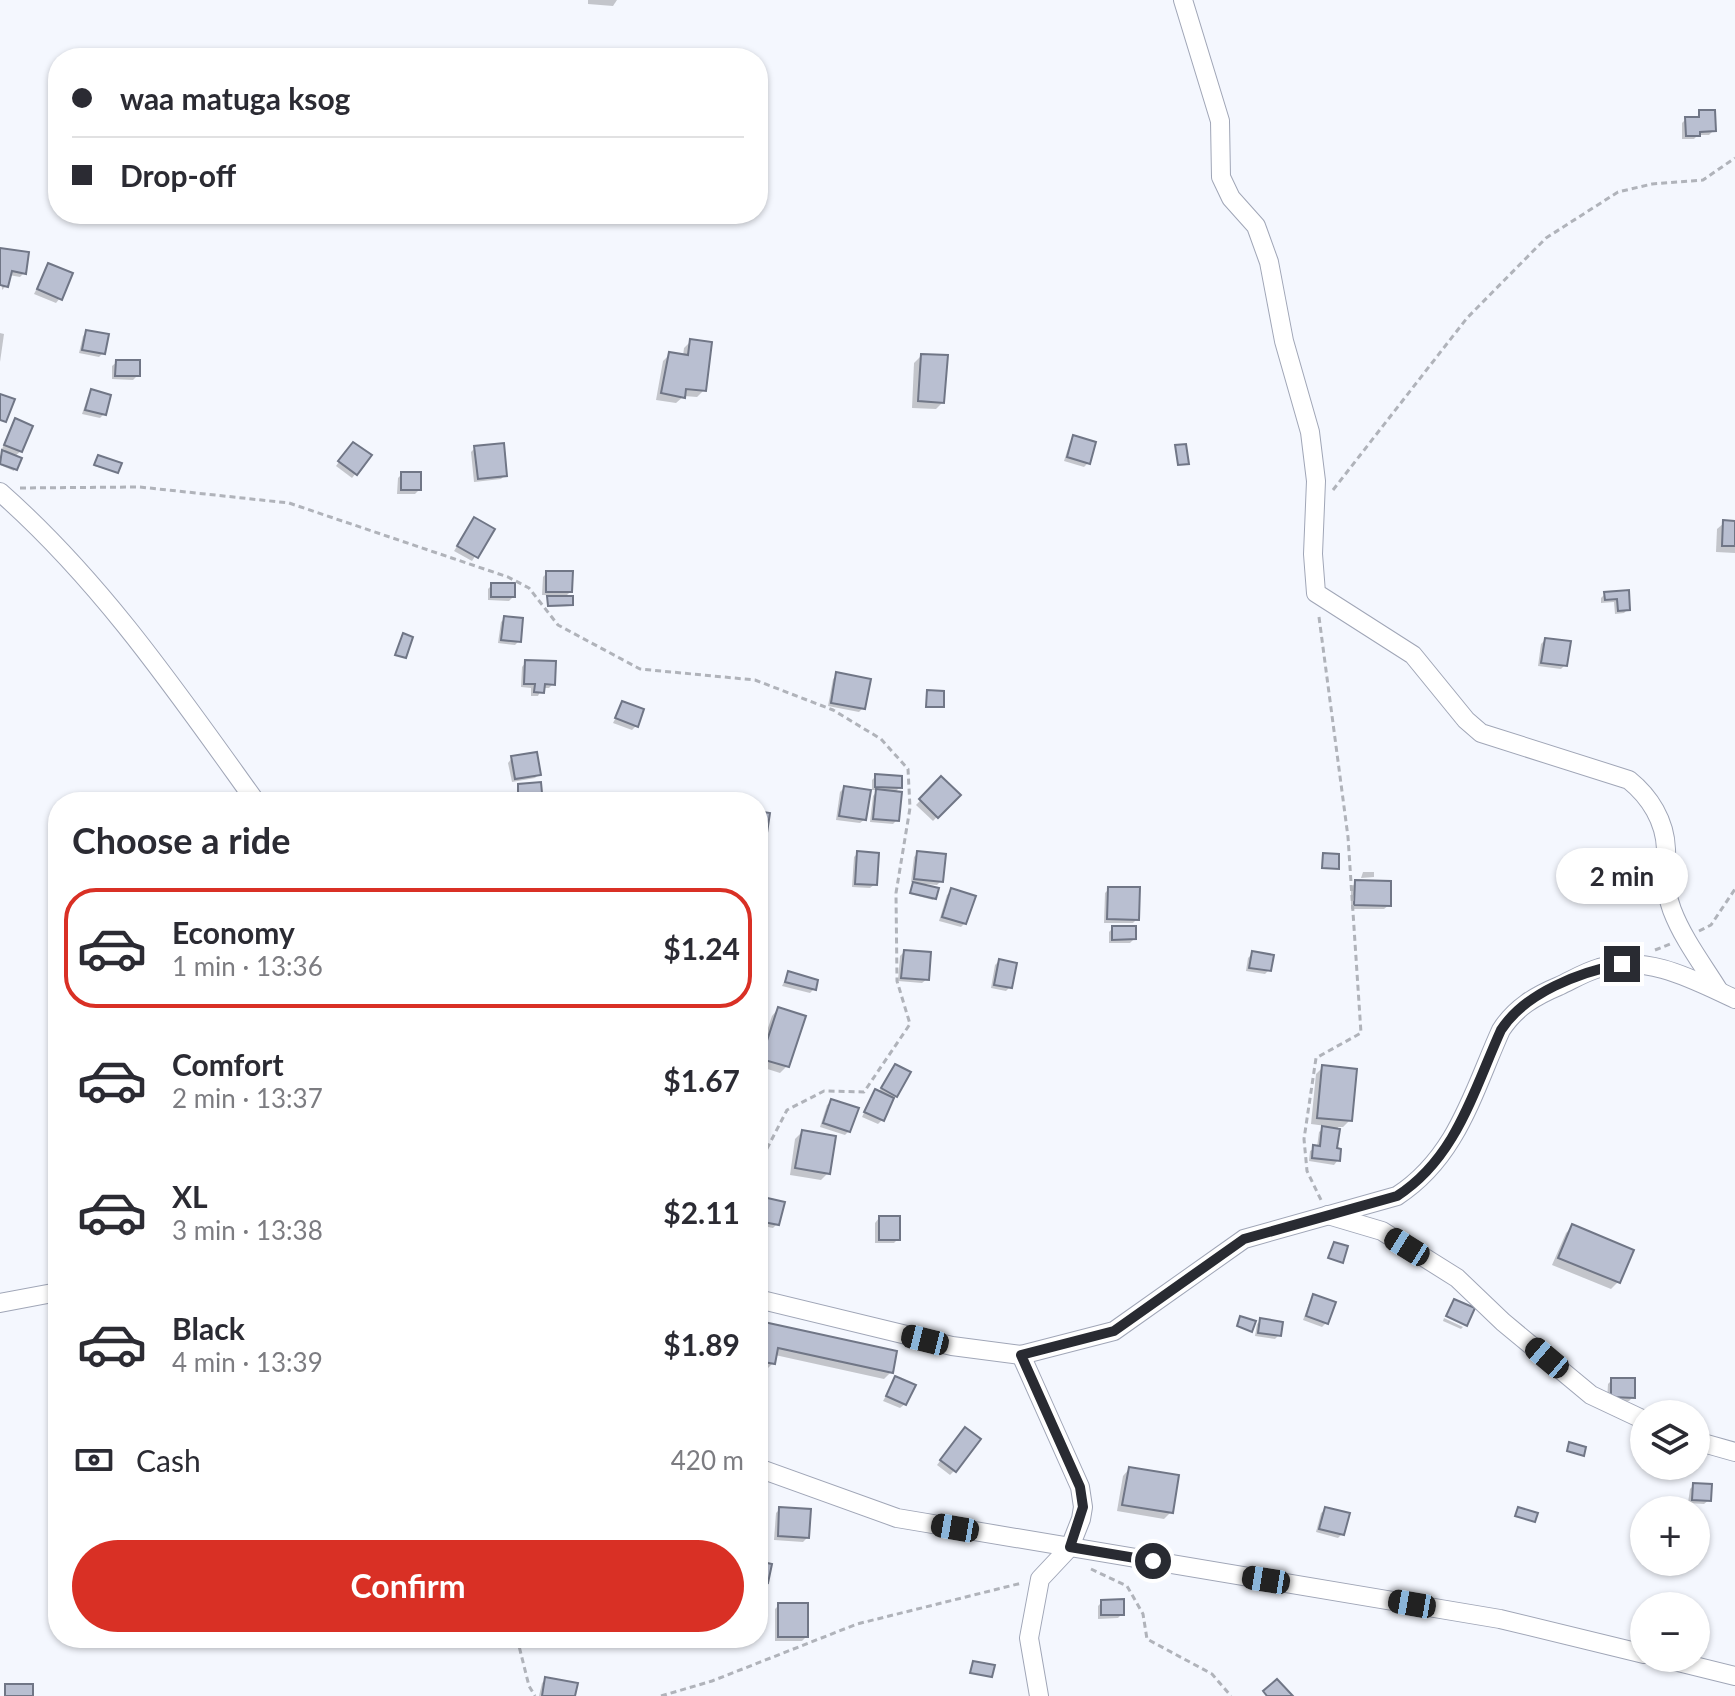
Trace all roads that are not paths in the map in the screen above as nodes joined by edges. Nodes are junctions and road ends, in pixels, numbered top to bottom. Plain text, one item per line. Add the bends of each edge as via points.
1 (1183, 0) edge
2 (8, 490) edge
3 (249, 792) edge
4 (1727, 995) edge
5 (1328, 1215) junction
6 (48, 1294) edge
7 (768, 1301) edge
8 (0, 1303) edge
9 (1021, 1355) junction
10 (1630, 1413) edge
11 (1710, 1445) edge
12 (1735, 1452) edge
13 (768, 1472) edge
14 (1070, 1547) junction
15 (1630, 1651) edge
16 (1710, 1670) edge
17 (1735, 1676) edge
18 (1039, 1696) edge

1 - 4 street via 1220,121 1221,177 1256,226 1310,432 1316,593 1413,655 1481,733 1629,780 1646,794 1661,822 1672,911
2 - 3 street via 99,590
4 - 5 street via 1680,972 1622,964 1596,969 1539,995 1510,1015 1441,1157 1397,1196
5 - 9 street via 1244,1239 1114,1331
5 - 10 street via 1382,1231 1457,1278 1591,1395
6 - 8 street
7 - 9 street via 952,1346
9 - 14 street via 1080,1487 1083,1507
11 - 12 street
13 - 14 street via 897,1518
14 - 15 street via 1500,1619
14 - 18 street via 1040,1579 1029,1638
16 - 17 street

